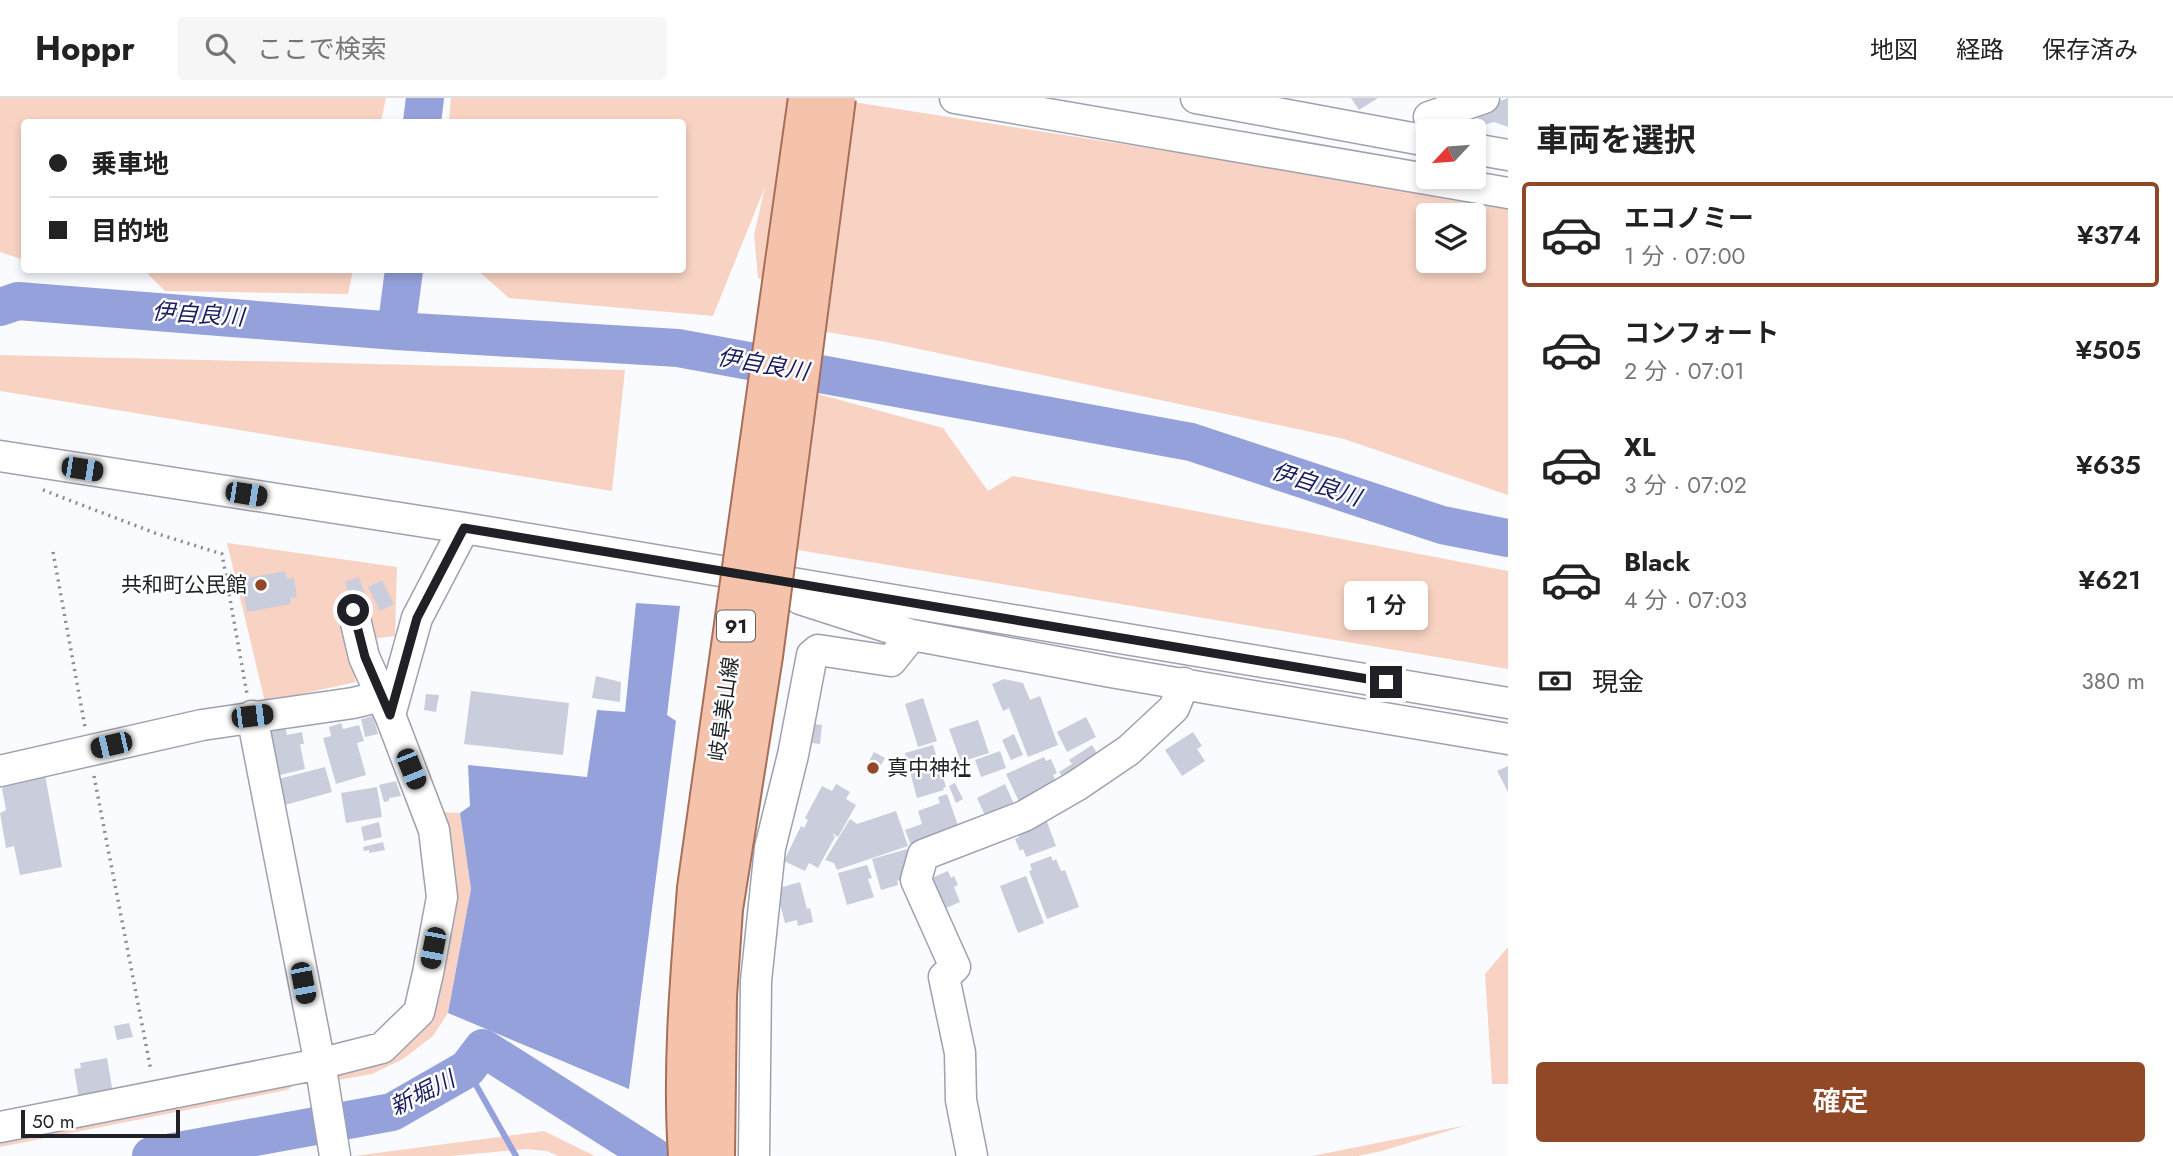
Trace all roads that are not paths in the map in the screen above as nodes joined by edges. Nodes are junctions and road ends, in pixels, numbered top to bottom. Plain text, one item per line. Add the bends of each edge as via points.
1 (808, 98) edge
2 (836, 98) edge
3 (955, 98) edge
4 (1046, 98) edge
5 (1196, 98) edge
6 (1484, 98) edge
7 (1434, 119) edge
8 (1093, 121) junction
9 (1416, 121) edge
10 (1486, 151) edge
11 (1508, 155) edge
12 (1508, 193) edge
13 (0, 456) edge
14 (464, 528) junction
15 (786, 595) dead end
16 (353, 610) dead end
17 (912, 635) junction
18 (1184, 683) junction
19 (1508, 703) edge
20 (386, 706) junction
21 (252, 716) junction
22 (1508, 738) edge
23 (0, 771) edge
24 (321, 1069) junction
25 (0, 1127) edge
26 (335, 1156) edge
27 (688, 1156) edge
28 (715, 1156) edge
29 (754, 1156) edge
30 (972, 1156) edge

1 - 27 main road, 岐阜美山線 / 91, bridge via 698,888 686,1075
2 - 28 main road, 岐阜美山線 / 91, bridge via 763,656 723,909
3 - 8 street
4 - 8 street
5 - 9 street
6 - 7 street
8 - 12 street
10 - 11 street
13 - 14 street
14 - 19 street
14 - 20 street via 417,618
15 - 17 street
16 - 20 street via 365,657
17 - 18 street
17 - 29 street via 891,661 818,650 812,654 770,848 756,981
18 - 22 street
18 - 30 street via 1174,708 1129,750 1076,786 1024,816 923,855 916,880 955,967 944,977 960,1053 961,1100
20 - 21 street via 353,703
20 - 24 street via 434,830 442,897 419,1012 386,1046
21 - 23 street
21 - 24 street
24 - 25 street
24 - 26 street

